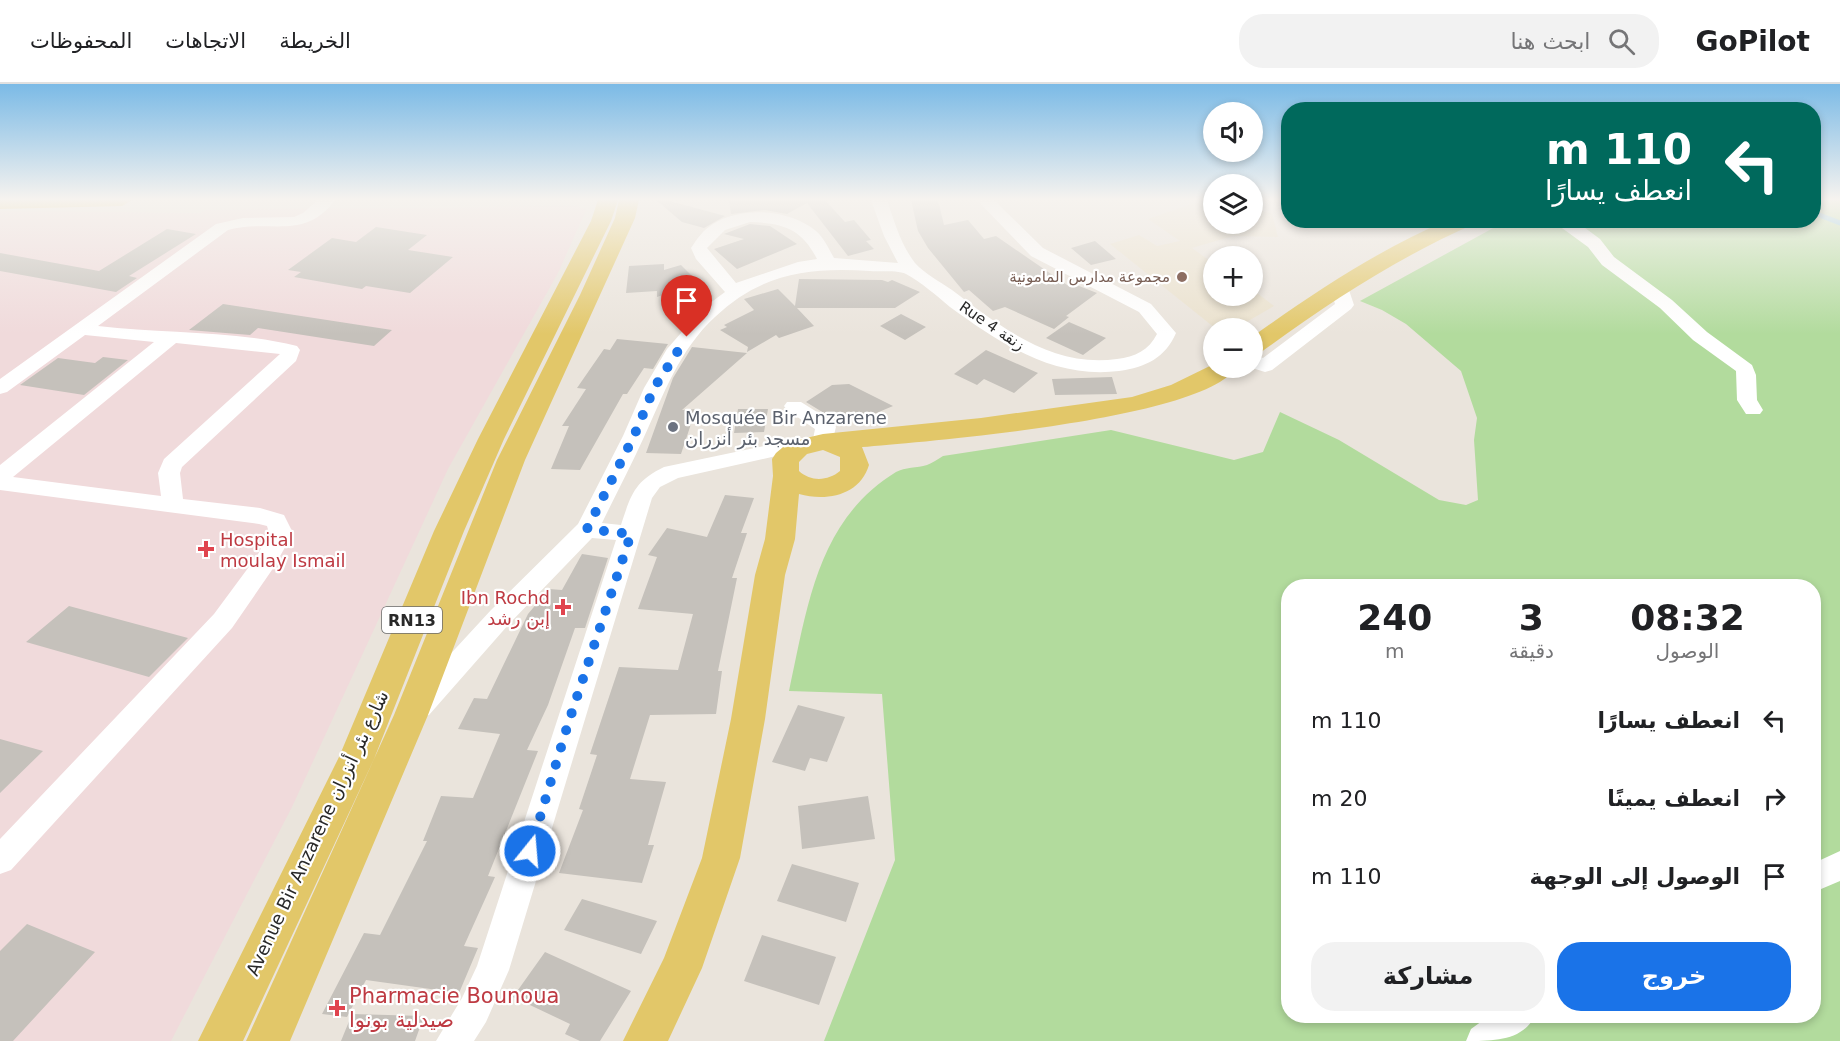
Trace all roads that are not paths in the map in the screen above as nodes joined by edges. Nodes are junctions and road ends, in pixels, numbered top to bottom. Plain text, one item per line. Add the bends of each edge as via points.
1 (197, 245) edge
2 (589, 245) edge
3 (613, 245) edge
4 (701, 245) edge
5 (818, 245) edge
6 (898, 245) edge
7 (1030, 245) edge
8 (1409, 245) edge
9 (1595, 245) edge
10 (828, 263) junction
11 (912, 270) junction
12 (1339, 287) junction
13 (734, 291) junction
14 (79, 329) junction
15 (172, 337) junction
16 (1263, 340) edge
17 (1263, 365) edge
18 (1207, 378) edge
19 (0, 388) edge
20 (794, 406) dead end
21 (1753, 410) dead end
22 (950, 430) junction
23 (819, 443) junction
24 (728, 461) junction
25 (786, 474) junction
26 (0, 477) edge
27 (0, 483) edge
28 (842, 483) junction
29 (173, 506) junction
30 (587, 529) junction
31 (631, 534) junction
32 (780, 539) junction
33 (411, 716) junction
34 (0, 860) edge
35 (1840, 865) edge
36 (1821, 874) edge
37 (1508, 1023) edge
38 (220, 1041) edge
39 (268, 1041) edge
40 (453, 1041) edge
41 (645, 1041) edge
42 (1483, 1041) edge

1 - 14 street
2 - 38 main road, Avenue Bir Anzarene شارع بئر أنزران / RN13 via 472,479 356,759
3 - 33 main road, Avenue Bir Anzarene شارع بئر أنزران / RN13 via 483,526
4 - 13 street via 702,255
5 - 10 street
6 - 11 street, Rue 4 زنقة
7 - 11 street, Rue 4 زنقة via 1145,308 1167,333 1161,348 1139,361 1108,366 1076,365 1038,355 1001,334
8 - 12 main road
9 - 21 street via 1608,261 1745,369 1745,395
10 - 11 street
10 - 13 street via 783,271
12 - 16 main road
12 - 17 street via 1345,305
13 - 30 street via 696,325 666,368
14 - 15 street
14 - 19 street
15 - 26 street
15 - 29 street via 285,348 291,354 172,464 169,473
18 - 22 main road via 1193,386 1122,406
20 - 23 street via 825,426
22 - 23 main road
22 - 28 main road via 892,451
23 - 24 street
23 - 25 main road via 791,453 784,466
23 - 28 main road via 846,448 856,460 856,467
24 - 25 street
24 - 31 street via 681,470 652,482 641,497
25 - 28 main road via 793,482 814,489
25 - 32 main road
27 - 29 street
28 - 32 main road via 818,498
29 - 34 street via 260,516 276,521 280,533 266,561 223,621
30 - 31 street
30 - 33 street via 500,617
31 - 40 street via 492,970 474,1010
32 - 41 main road via 770,575 721,858 681,968
33 - 39 main road, Avenue Bir Anzarene شارع بئر أنزران / RN13
35 - 36 street
37 - 42 street

